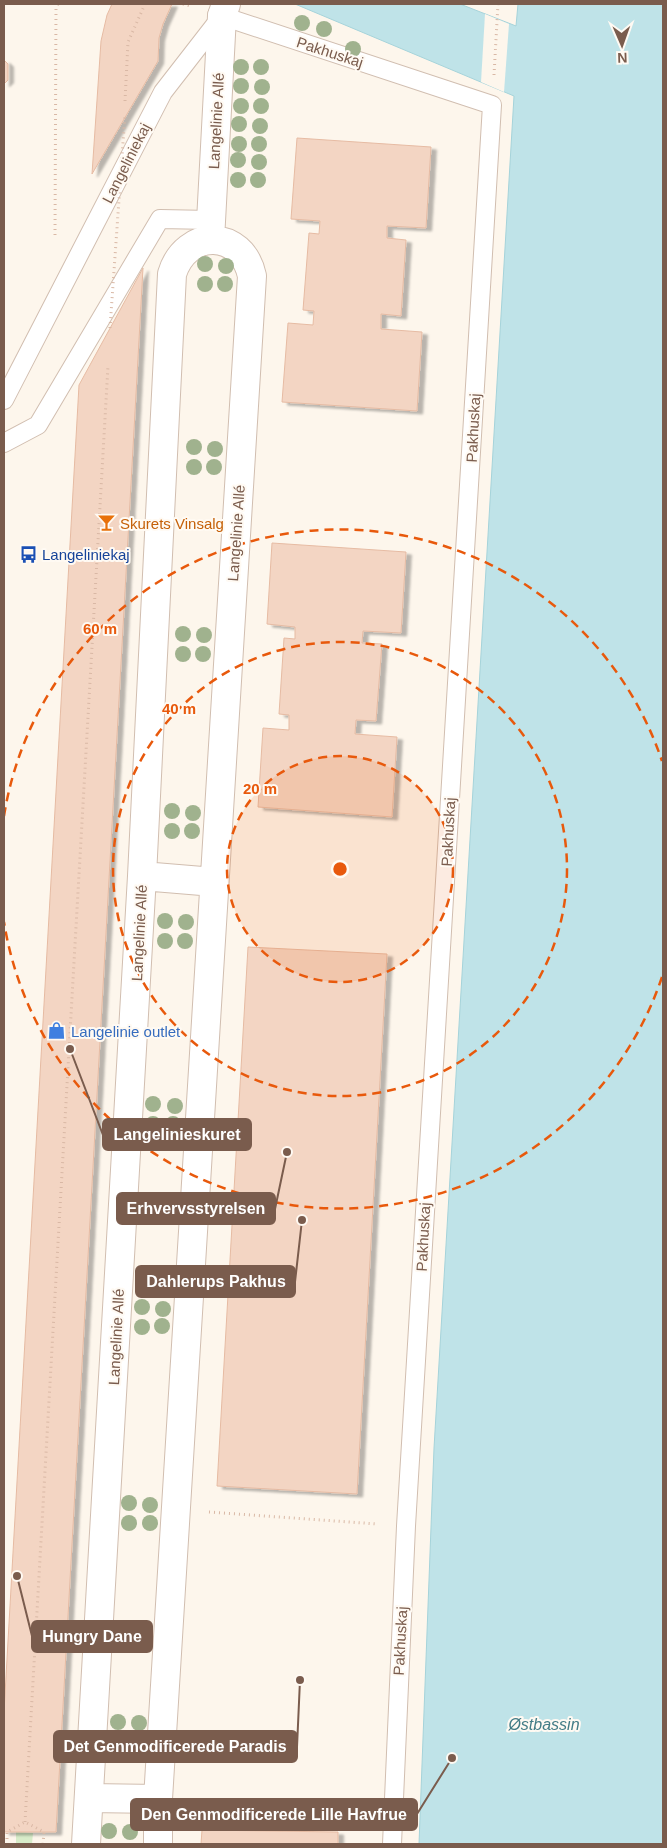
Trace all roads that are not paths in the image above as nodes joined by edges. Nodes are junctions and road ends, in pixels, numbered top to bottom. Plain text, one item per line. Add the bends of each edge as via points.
1 (224, 10) edge
2 (211, 230) junction
3 (4, 400) edge
4 (4, 443) edge
5 (142, 876) junction
6 (214, 882) junction
7 (89, 1798) junction
8 (158, 1799) junction
9 (86, 1844) edge
10 (158, 1844) edge
11 (392, 1844) edge

1 - 2 street, Langelinie Allé
1 - 3 lane, Langeliniekaj via 163,92
1 - 11 lane, Pakhuskaj via 492,105 406,1526
2 - 4 lane via 160,219 38,425
2 - 5 street, Langelinie Allé via 188,247 172,274
2 - 6 street, Langelinie Allé via 244,255 252,276
5 - 6 street, Langelinie Allé
5 - 7 street, Langelinie Allé
6 - 8 street, Langelinie Allé
7 - 8 street
7 - 9 street, Langelinie Allé
8 - 10 street, Langelinie Allé

